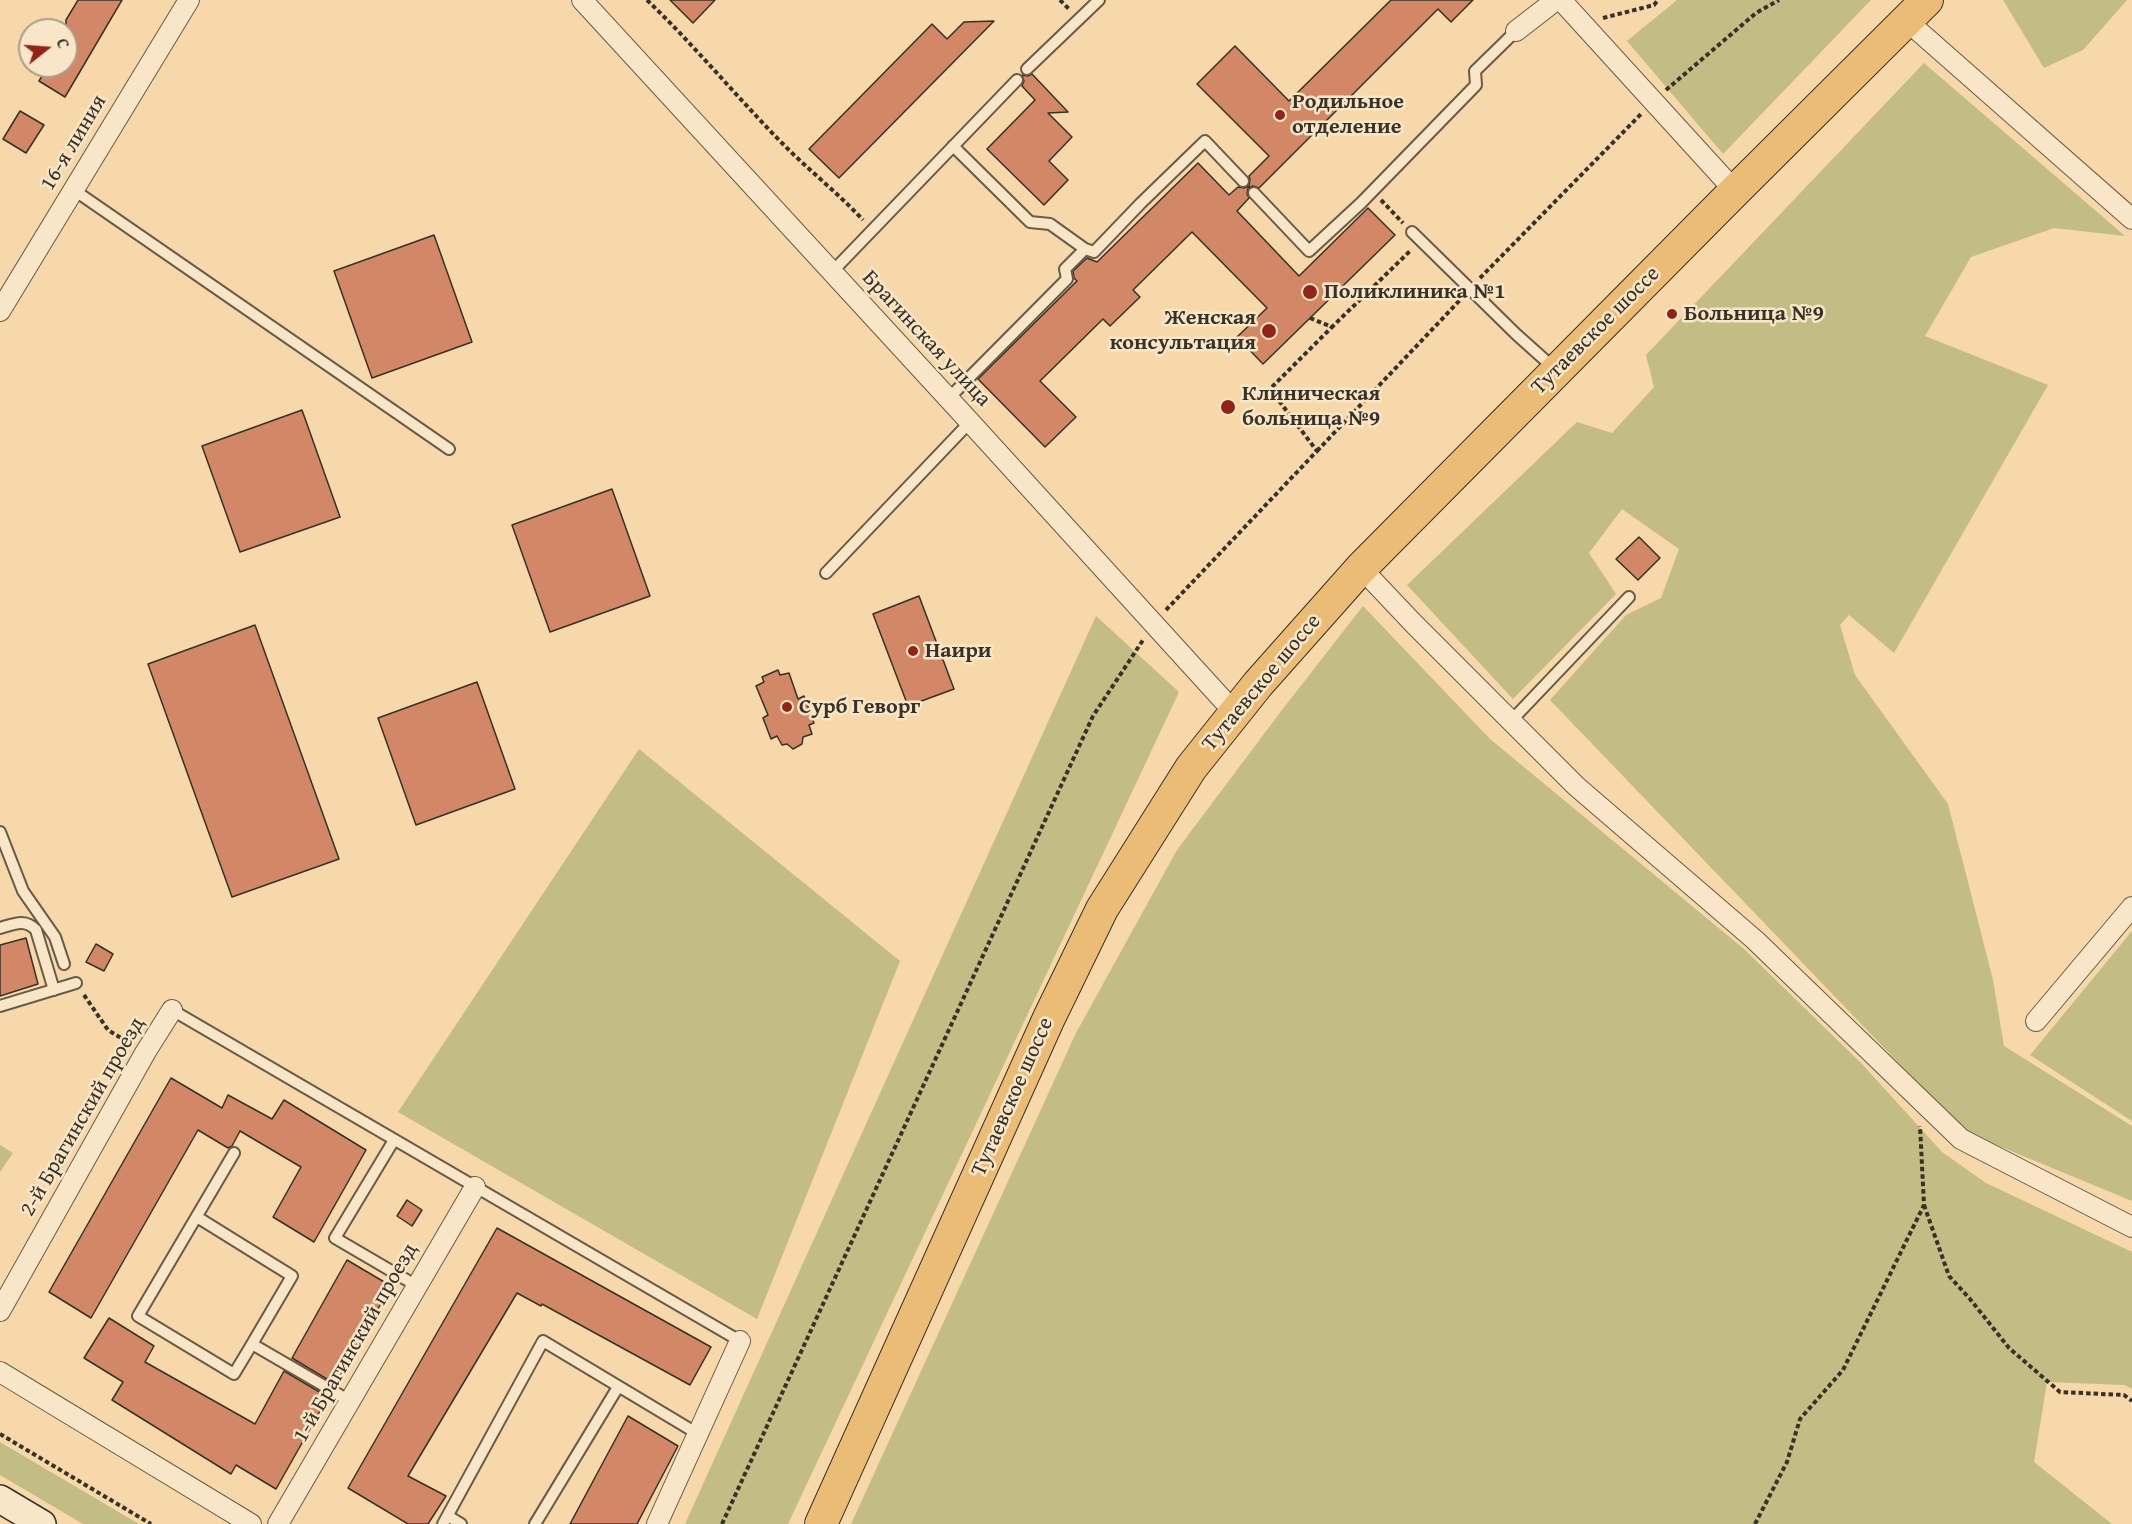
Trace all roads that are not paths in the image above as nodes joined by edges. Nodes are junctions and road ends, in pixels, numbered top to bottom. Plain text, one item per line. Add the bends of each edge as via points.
1 (189, 0) edge
2 (582, 0) edge
3 (1100, 0) edge
4 (1559, 0) edge
5 (1917, 10) edge
6 (1516, 31) joint
7 (1027, 69) dead end
8 (1017, 80) dead end
9 (953, 146) junction
10 (1244, 181) dead end
11 (74, 190) junction
12 (1735, 191) junction
13 (1254, 193) dead end
14 (2132, 219) edge
15 (1412, 232) road end
16 (1085, 249) junction
17 (831, 273) junction
18 (7, 287) edge
19 (0, 311) edge
20 (1558, 371) junction
21 (948, 399) junction
22 (970, 422) junction
23 (449, 449) dead end
24 (1361, 568) junction
25 (826, 573) dead end
26 (1629, 597) dead end
27 (1234, 712) junction
28 (1511, 721) junction
29 (0, 832) edge
30 (2132, 907) edge
31 (0, 928) edge
32 (64, 964) dead end
33 (76, 983) road end
34 (54, 990) junction
35 (0, 1006) edge
36 (172, 1010) joint
37 (2037, 1021) dead end
38 (394, 1140) junction
39 (234, 1153) dead end
40 (475, 1187) junction
41 (197, 1217) junction
42 (2132, 1227) edge
43 (417, 1286) junction
44 (0, 1311) edge
45 (740, 1341) joint
46 (252, 1344) junction
47 (0, 1372) edge
48 (618, 1387) junction
49 (350, 1401) junction
50 (698, 1434) junction
51 (0, 1499) edge
52 (446, 1520) edge
53 (42, 1524) edge
54 (250, 1524) edge
55 (278, 1524) edge
56 (462, 1524) edge
57 (535, 1524) edge
58 (657, 1524) edge
59 (821, 1524) edge

1 - 11 street, 16-я линия
2 - 17 street, Брагинская улица
3 - 7 lane
4 - 6 street
4 - 12 street
5 - 12 main road, Тутаевское шоссе
5 - 14 street
6 - 13 lane via 1475,71 1476,85 1309,251
8 - 9 lane
9 - 16 lane via 1030,222 1050,224
9 - 17 lane
10 - 16 lane via 1206,141 1094,252
11 - 18 street, 16-я линия
11 - 23 lane
12 - 20 main road, Тутаевское шоссе
15 - 20 lane
16 - 21 lane via 1065,269 1066,279
17 - 21 street, Брагинская улица
18 - 19 street, 16-я линия
20 - 24 main road, Тутаевское шоссе
21 - 22 street, Брагинская улица
22 - 25 lane
22 - 27 street, Брагинская улица
24 - 27 main road, Тутаевское шоссе
24 - 28 street
26 - 28 lane
27 - 59 main road, Тутаевское шоссе via 1191,768 1102,909
28 - 42 street via 1576,786 1755,940 1961,1139
29 - 32 lane via 23,891 56,937
30 - 37 street
31 - 34 lane via 22,922 31,924
33 - 34 lane
34 - 35 lane
36 - 38 lane
36 - 44 street, 2-й Брагинский проезд
38 - 40 lane
38 - 43 lane via 335,1238
39 - 41 lane
40 - 43 street, 1-й Брагинский проезд
40 - 45 lane
41 - 46 lane via 292,1276
41 - 46 lane via 138,1316 234,1374
43 - 49 street, 1-й Брагинский проезд
45 - 50 street
46 - 49 lane
47 - 54 street
48 - 50 lane
48 - 52 lane via 543,1341
48 - 57 lane
49 - 55 street, 1-й Брагинский проезд
50 - 58 street
51 - 53 street
52 - 56 lane

